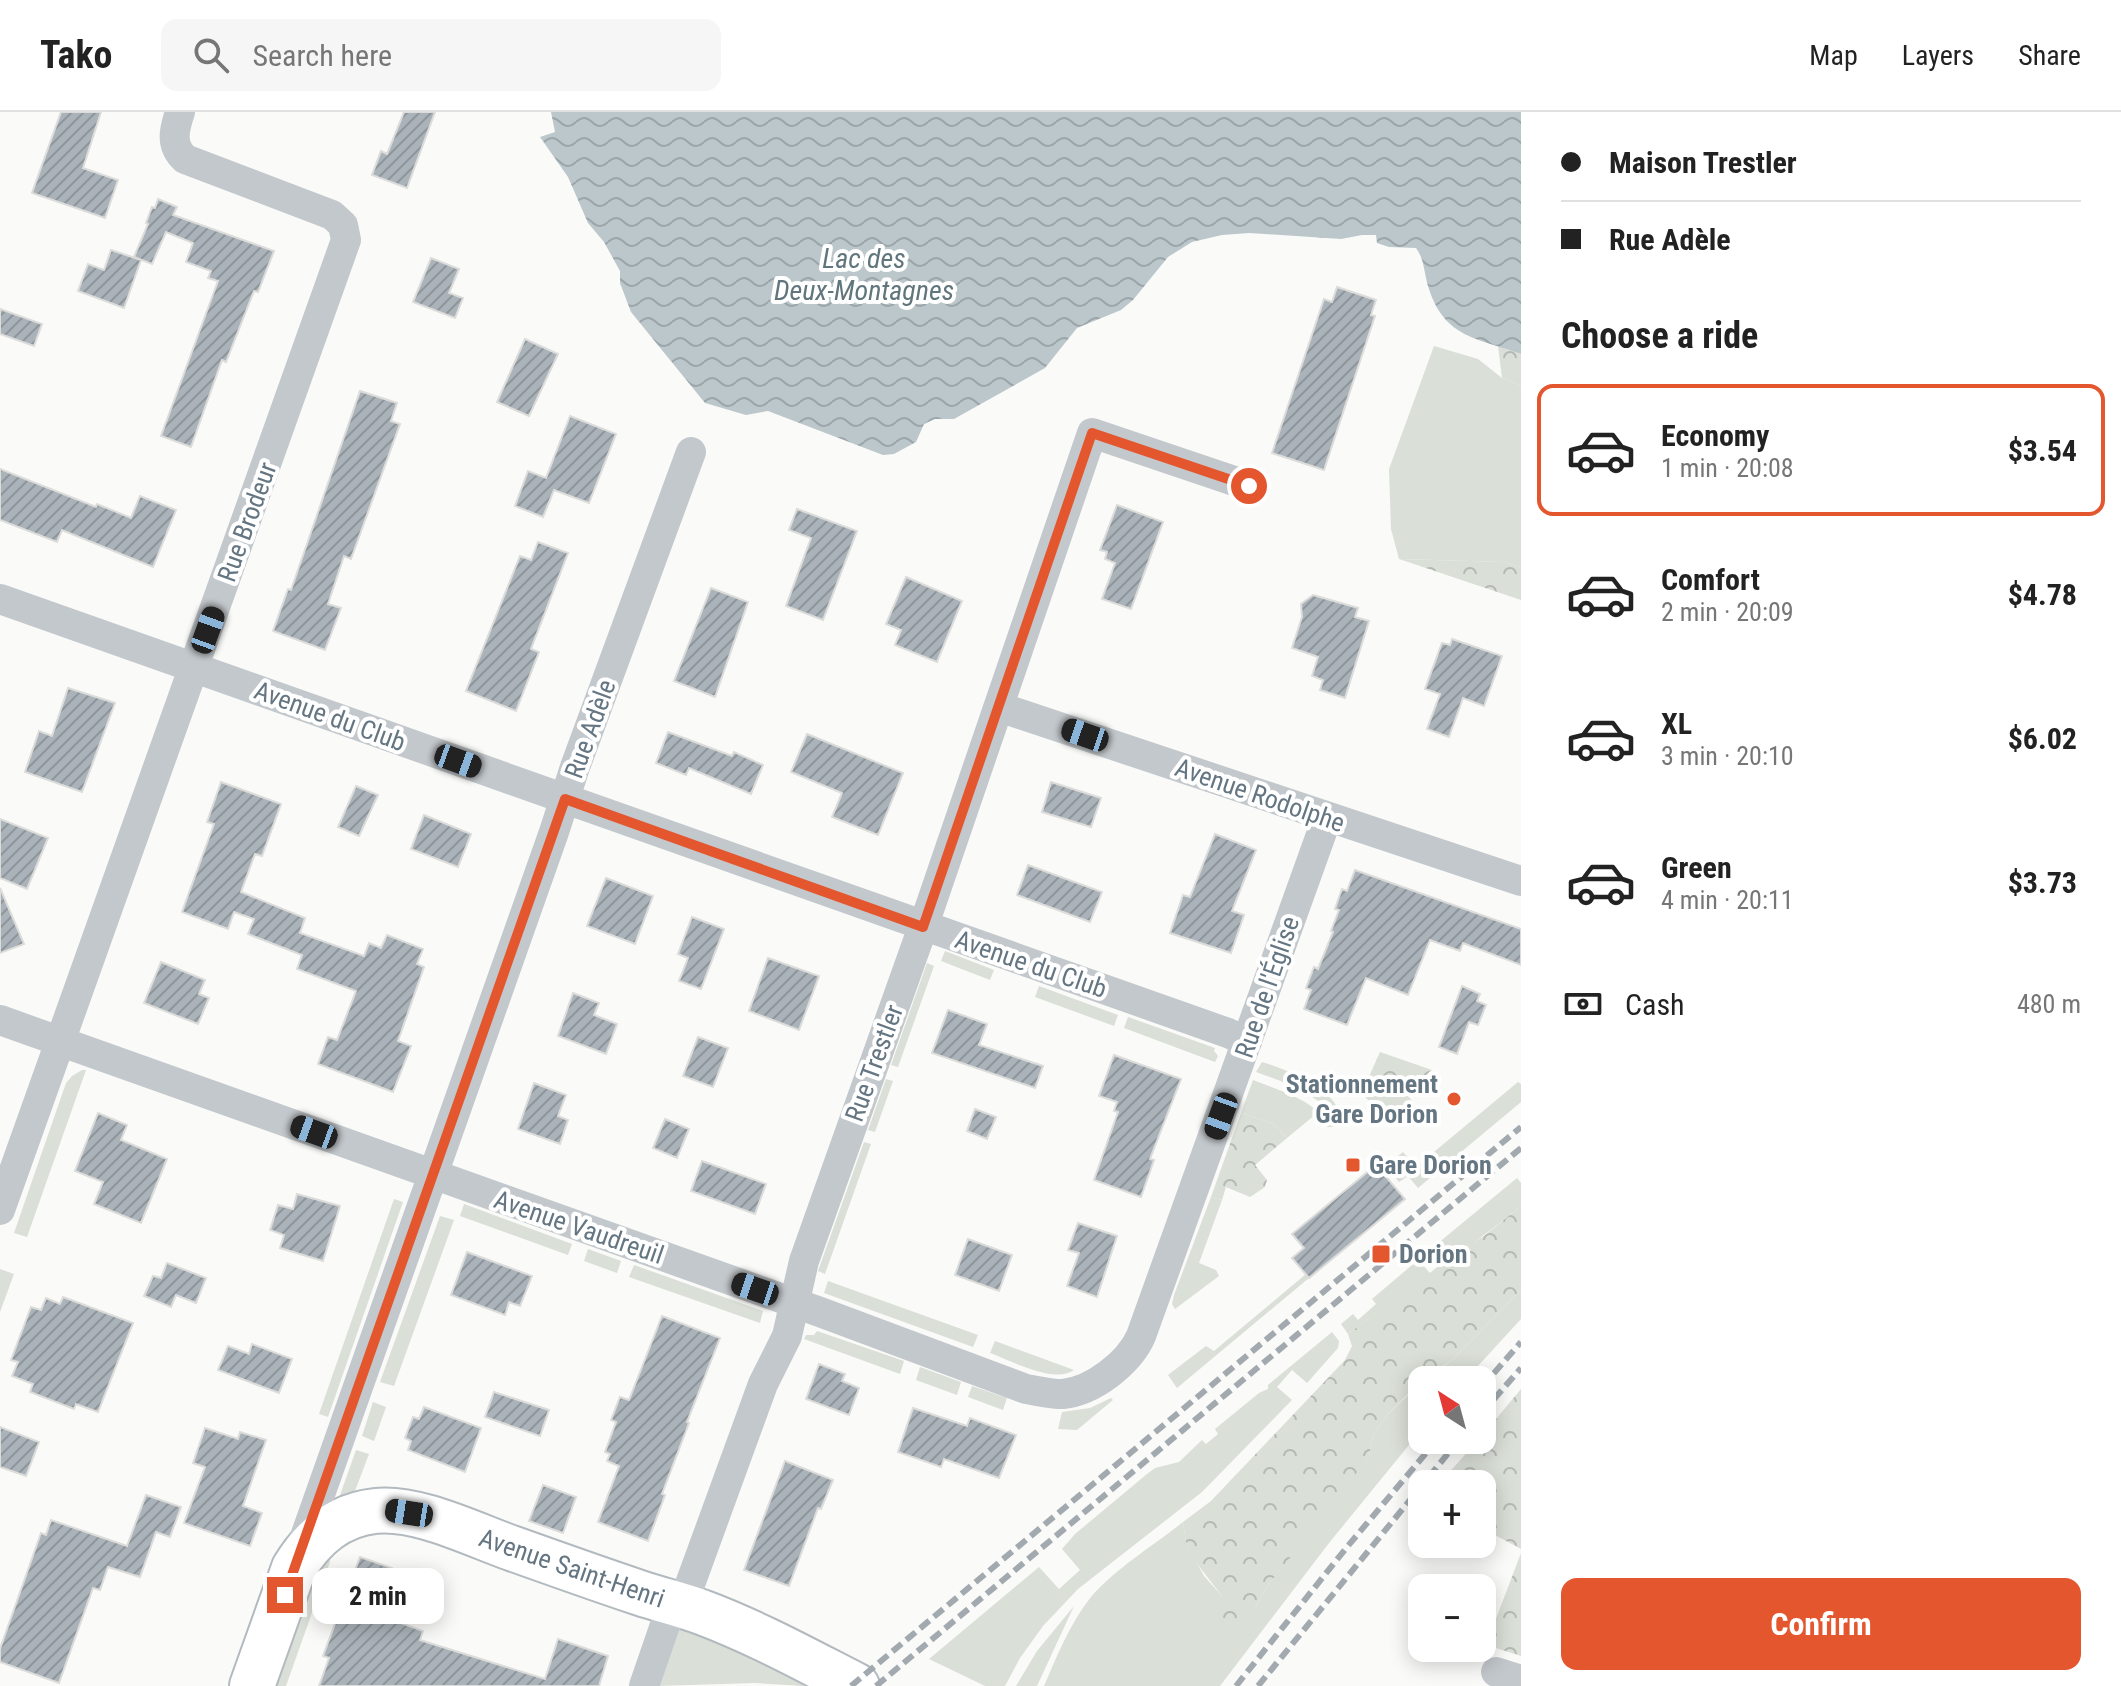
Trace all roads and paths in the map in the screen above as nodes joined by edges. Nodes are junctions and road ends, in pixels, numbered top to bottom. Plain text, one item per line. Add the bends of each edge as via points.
1 (180, 112) edge
2 (691, 452) dead end
3 (1249, 486) dead end
4 (0, 599) edge
5 (194, 668) junction
6 (999, 707) junction
7 (565, 799) junction
8 (1327, 818) junction
9 (1521, 881) edge
10 (923, 927) junction
11 (0, 1020) edge
12 (59, 1040) junction
13 (1247, 1042) junction
14 (432, 1176) junction
15 (0, 1210) edge
16 (795, 1303) junction
17 (1141, 1336) joint
18 (294, 1568) junction
19 (679, 1605) junction
20 (252, 1686) edge
21 (644, 1686) edge
22 (857, 1686) edge

1 - 5 street, Rue Brodeur via 174,142 185,159 332,215 346,232
2 - 7 street, Rue Adèle
3 - 6 street, Rue Trestler via 1092,433
4 - 5 street, Avenue du Club
5 - 7 street, Avenue du Club
5 - 12 street, Rue Brodeur
6 - 8 street, Avenue Rodolphe
6 - 10 street, Rue Trestler
7 - 10 street, Avenue du Club
7 - 14 street, Rue Adèle
8 - 9 street, Avenue Rodolphe
8 - 13 street, Rue de l'Église
10 - 13 street, Avenue du Club
10 - 16 street, Rue Trestler via 804,1261
11 - 12 street, Avenue Vaudreuil
12 - 14 street, Avenue Vaudreuil
12 - 15 street, Rue Brodeur
13 - 17 street, Rue de l'Église
14 - 16 street, Avenue Vaudreuil
14 - 18 street, Rue Adèle
16 - 17 street, Avenue Vaudreuil via 1049,1394 1091,1385 1126,1359
16 - 19 street, Rue Trestler via 785,1341 763,1384
18 - 19 main road, Avenue Saint-Henri via 315,1538 335,1524 392,1510
18 - 20 main road, Rue Adèle
19 - 21 street, Rue Trestler via 665,1625
19 - 22 main road, Avenue Saint-Henri via 760,1637

